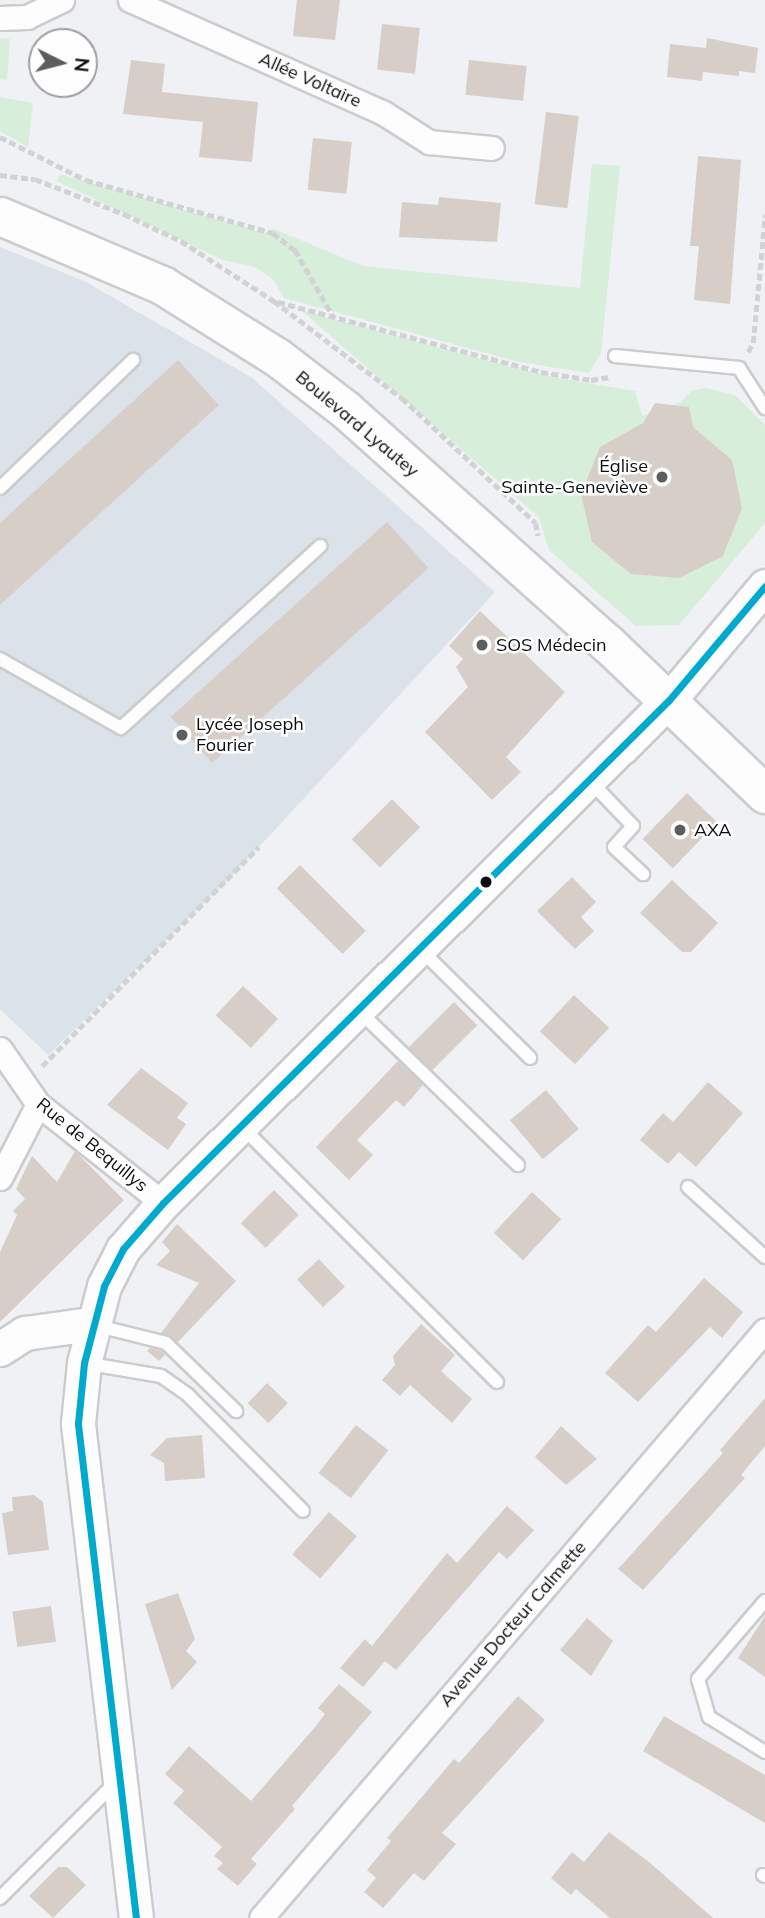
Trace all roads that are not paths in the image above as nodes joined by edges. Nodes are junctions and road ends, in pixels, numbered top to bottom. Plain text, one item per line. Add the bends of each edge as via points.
1 (62, 0) edge
2 (130, 0) edge
3 (0, 18) edge
4 (492, 148) dead end
5 (0, 216) edge
6 (615, 356) dead end
7 (133, 360) dead end
8 (765, 408) edge
9 (0, 488) edge
10 (320, 546) dead end
11 (765, 586) edge
12 (0, 659) edge
13 (669, 700) junction
14 (589, 781) junction
15 (765, 794) edge
16 (643, 874) dead end
17 (419, 949) junction
18 (357, 1010) junction
19 (0, 1049) edge
20 (530, 1058) dead end
21 (38, 1104) junction
22 (241, 1125) junction
23 (518, 1165) dead end
24 (0, 1178) edge
25 (688, 1187) dead end
26 (163, 1203) junction
27 (765, 1256) edge
28 (91, 1324) junction
29 (765, 1330) edge
30 (0, 1349) edge
31 (84, 1363) junction
32 (497, 1382) dead end
33 (236, 1411) dead end
34 (303, 1511) dead end
35 (765, 1601) edge
36 (765, 1752) edge
37 (117, 1781) junction
38 (0, 1898) edge
39 (136, 1918) edge
40 (261, 1918) edge

1 - 3 street via 27,17
2 - 4 street, Allée Voltaire via 382,112 429,142
5 - 13 main road, Boulevard Lyautey via 162,285 277,357 346,410
6 - 8 lane via 739,368
7 - 9 lane
10 - 12 lane via 121,728
11 - 13 main road
13 - 14 main road
13 - 15 main road, Boulevard Lyautey
14 - 16 lane via 633,826 614,847
14 - 17 main road
17 - 18 main road
17 - 20 lane
18 - 22 main road
18 - 23 lane
19 - 21 street, Rue de Bequillys
21 - 24 street
21 - 26 street, Rue de Bequillys
22 - 26 main road
22 - 32 lane
25 - 27 lane
26 - 28 main road via 123,1249
28 - 30 main road via 25,1333
28 - 31 main road
28 - 33 lane via 166,1343
29 - 40 street, Avenue Docteur Calmette
31 - 34 lane via 161,1376 188,1395
31 - 37 main road via 78,1423
35 - 36 lane via 698,1679 709,1717
37 - 38 lane
37 - 39 main road

